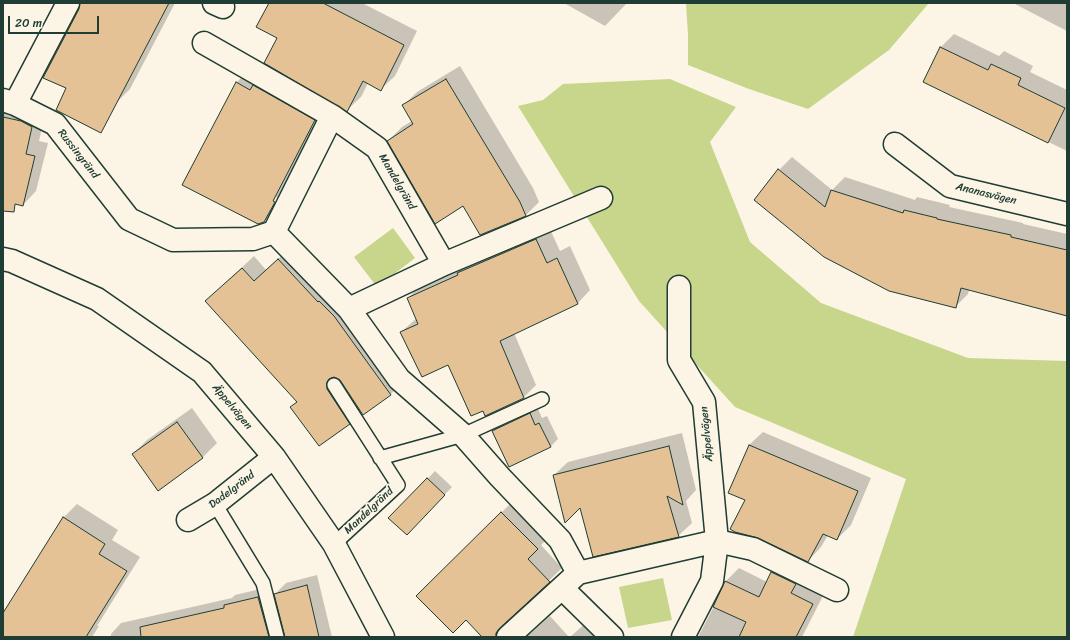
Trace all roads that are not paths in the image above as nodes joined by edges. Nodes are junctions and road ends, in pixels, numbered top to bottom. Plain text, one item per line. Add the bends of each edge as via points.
1 (68, 3) edge
2 (204, 43) dead end
3 (9, 102) edge
4 (332, 116) junction
5 (894, 144) dead end
6 (601, 198) dead end
7 (1067, 214) edge
8 (274, 232) junction
9 (3, 259) edge
10 (444, 264) junction
11 (679, 287) dead end
12 (349, 309) junction
13 (334, 384) dead end
14 (542, 399) dead end
15 (463, 435) junction
16 (274, 457) junction
17 (380, 458) junction
18 (215, 504) junction
19 (188, 520) dead end
20 (718, 541) junction
21 (334, 544) junction
22 (578, 573) junction
23 (562, 588) junction
24 (837, 590) dead end
25 (277, 637) edge
26 (383, 637) edge
27 (508, 637) edge
28 (612, 637) edge
29 (683, 637) edge

1 - 3 street, Russingränd
2 - 4 street, Mandelgränd
3 - 8 street, Russingränd via 55,124 129,219 173,240 253,239
4 - 8 street
4 - 10 street, Mandelgränd via 377,148
5 - 7 street, Ananasvägen via 950,186
6 - 10 street
8 - 12 street
9 - 16 street, Äppelvägen via 97,298 202,372
10 - 12 street
11 - 20 street, Äppelvägen via 679,360 704,402
12 - 15 street via 399,379
13 - 17 lane, Mandelgränd
14 - 15 lane
15 - 17 lane
15 - 22 street via 560,540
16 - 18 street, Dadelgränd
16 - 21 street, Äppelvägen
17 - 21 lane, Mandelgränd via 398,485
18 - 19 street, Dadelgränd
18 - 25 lane via 263,583
20 - 22 street
20 - 24 street via 753,548
20 - 29 street, Äppelvägen via 712,581
21 - 26 street, Äppelvägen
22 - 23 street
23 - 27 street
23 - 28 street

